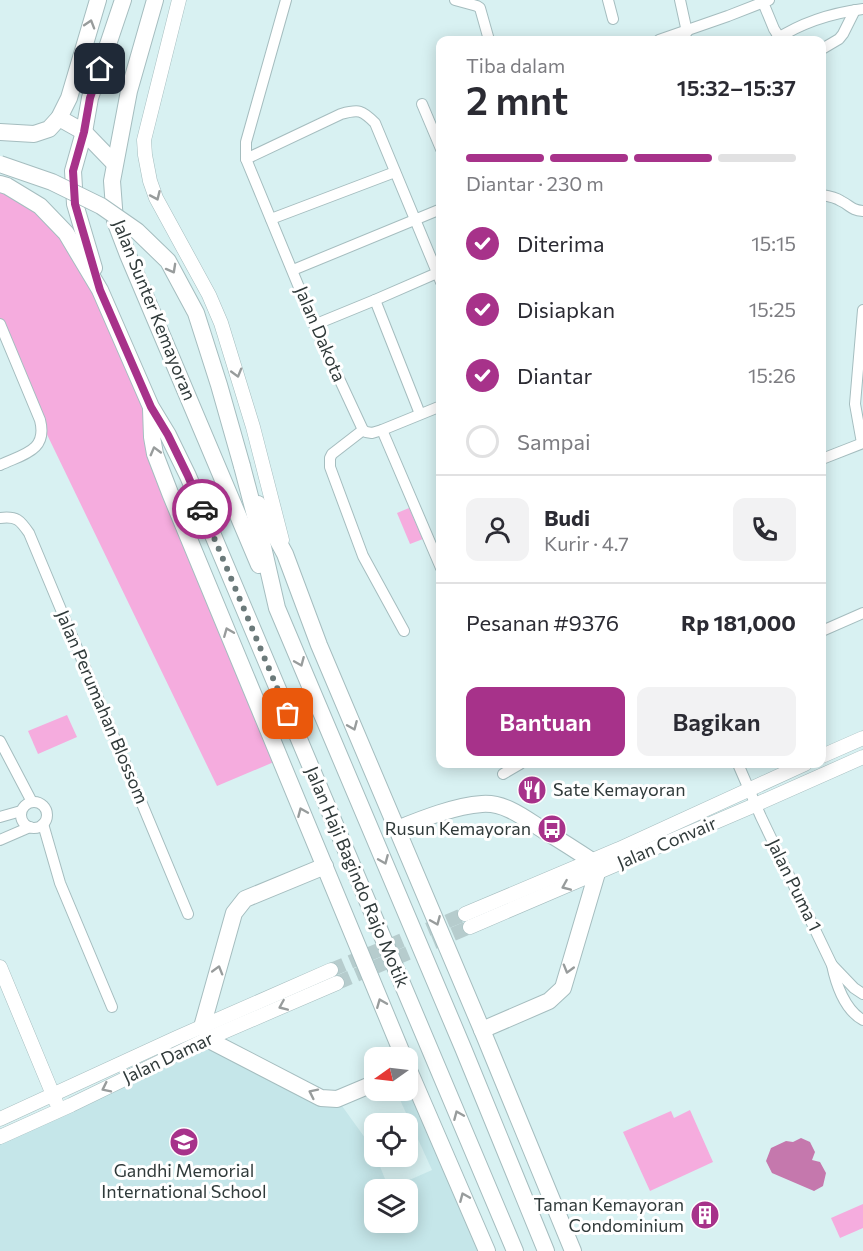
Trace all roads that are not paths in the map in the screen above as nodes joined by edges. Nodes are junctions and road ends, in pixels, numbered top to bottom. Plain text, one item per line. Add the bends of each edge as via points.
1 (98, 0) edge
2 (123, 0) edge
3 (155, 0) edge
4 (179, 0) edge
5 (286, 0) edge
6 (455, 0) edge
7 (608, 0) edge
8 (680, 0) edge
9 (764, 1) edge
10 (472, 2) edge
11 (859, 10) edge
12 (613, 18) dead end
13 (687, 32) junction
14 (488, 36) edge
15 (673, 36) edge
16 (777, 36) edge
17 (784, 36) edge
18 (826, 46) edge
19 (107, 47) junction
20 (80, 58) junction
21 (422, 104) dead end
22 (59, 118) junction
23 (0, 132) edge
24 (84, 132) junction
25 (436, 137) edge
26 (246, 159) junction
27 (114, 163) junction
28 (0, 164) edge
29 (395, 172) junction
30 (0, 184) edge
31 (826, 195) edge
32 (436, 211) edge
33 (863, 211) edge
34 (271, 219) junction
35 (415, 220) junction
36 (293, 270) junction
37 (436, 271) edge
38 (436, 279) edge
39 (100, 290) junction
40 (375, 300) junction
41 (863, 310) edge
42 (0, 324) edge
43 (314, 325) junction
44 (151, 407) junction
45 (436, 407) edge
46 (420, 414) junction
47 (363, 430) junction
48 (382, 430) junction
49 (862, 443) edge
50 (826, 457) edge
51 (0, 465) edge
52 (249, 491) junction
53 (0, 518) edge
54 (285, 554) junction
55 (436, 556) edge
56 (277, 608) junction
57 (863, 613) edge
58 (826, 629) edge
59 (404, 631) dead end
60 (863, 738) edge
61 (0, 741) edge
62 (826, 754) edge
63 (863, 757) edge
64 (513, 768) edge
65 (740, 768) edge
66 (796, 768) edge
67 (503, 774) dead end
68 (748, 789) junction
69 (32, 802) junction
70 (755, 805) junction
71 (21, 811) junction
72 (0, 818) edge
73 (43, 824) junction
74 (30, 827) junction
75 (397, 829) junction
76 (0, 840) edge
77 (325, 866) junction
78 (594, 867) junction
79 (188, 914) dead end
80 (467, 920) tunnel mouth
81 (832, 965) junction
82 (0, 967) edge
83 (331, 970) tunnel mouth
84 (337, 983) tunnel mouth
85 (863, 994) edge
86 (111, 1008) dead end
87 (863, 1020) edge
88 (482, 1030) junction
89 (205, 1033) junction
90 (399, 1047) edge
91 (463, 1047) junction
92 (364, 1088) edge
93 (418, 1092) edge
94 (53, 1095) junction
95 (513, 1107) junction
96 (58, 1110) junction
97 (0, 1119) edge
98 (0, 1137) edge
99 (441, 1144) junction
100 (476, 1158) junction
101 (487, 1251) edge
102 (515, 1251) edge
103 (546, 1251) edge
104 (573, 1251) edge

20 -> 1 main road
2 - 19 main road, Jalan Sunter Kemayoran
3 - 27 main road, Jalan Sunter Kemayoran via 129,91
4 -> 54 street, Jalan Haji Bagindo Rajo Motik via 144,140 145,155 156,198 221,323 253,427
5 - 26 street, Jalan Dakota via 246,142
6 - 10 street
7 - 12 street
8 - 13 street
9 - 13 street
9 - 16 street
10 - 14 street via 480,8
11 - 17 street via 833,14
11 - 18 street via 843,34
13 - 15 street
19 - 20 main road
19 - 24 main road, Jalan Sunter Kemayoran via 90,98
20 - 22 main road
21 - 25 street
22 - 23 main road via 49,129 34,134
22 - 24 main road
24 - 27 main road
24 - 39 main road, Jalan Sunter Kemayoran via 73,171 75,204
26 - 29 street via 353,110 364,112 375,123
26 - 34 street, Jalan Dakota
27 - 56 main road, Jalan Sunter Kemayoran via 116,221 122,238
28 -> 52 main road, Jalan Haji Bagindo Rajo Motik, bridge via 52,182 101,206 137,231 168,261 196,313
29 - 34 street
29 - 35 street
30 - 39 main road, Jalan Haji Bagindo Rajo Motik via 40,207 66,233
31 - 33 street via 854,211
32 - 35 street
34 - 36 street, Jalan Dakota
35 - 36 street
35 - 37 street
36 - 43 street, Jalan Dakota
38 - 40 street
39 - 44 main road, Jalan Haji Bagindo Rajo Motik
40 - 43 street
40 - 46 street
41 - 49 street via 855,404
42 - 51 street via 43,431 41,442 33,449
43 - 47 street, Jalan Dakota
77 -> 44 main road, Jalan Haji Bagindo Rajo Motik via 155,454
100 -> 44 main road, Jalan Haji Bagindo Rajo Motik via 188,476
45 - 46 street
46 - 48 street
47 - 48 street
47 - 59 street via 332,454 330,467 363,556
48 - 55 street
49 - 50 street
52 - 54 main road, Jalan Haji Bagindo Rajo Motik
52 - 56 main road, Jalan Haji Bagindo Rajo Motik
53 - 79 street, Jalan Perumahan Blossom via 21,521 29,533
54 -> 75 main road, Jalan Haji Bagindo Rajo Motik
56 -> 91 main road, Jalan Haji Bagindo Rajo Motik
57 - 58 street
60 - 62 street
61 - 69 street
63 - 70 street, Jalan Convair
64 - 67 street
65 - 68 street, Jalan Puma 1
66 - 68 street, Jalan Convair
68 - 70 street, Jalan Puma 1
68 - 78 street, Jalan Convair
69 - 71 street
69 - 73 street via 44,806 47,812
70 - 78 street, Jalan Convair
70 - 81 street, Jalan Puma 1
71 - 72 street
71 - 74 street via 23,822
73 - 74 street
73 - 86 street via 60,883
74 - 76 street
75 - 78 main road via 463,807 498,805 514,811
75 -> 88 main road, Jalan Haji Bagindo Rajo Motik
89 -> 77 main road via 234,913 245,899
90 -> 77 main road, Jalan Haji Bagindo Rajo Motik
78 - 80 street, Jalan Convair
78 -> 88 main road via 562,988 549,1001
81 - 85 street, Jalan Puma 1
81 - 87 street, Jalan Puma 1 via 845,999
82 - 94 street
83 - 89 street, Jalan Damar
84 -> 89 street, Jalan Damar
88 - 95 main road, Jalan Haji Bagindo Rajo Motik
92 -> 89 main road via 337,1099 321,1098
89 - 94 street, Jalan Damar
89 -> 96 street, Jalan Damar
91 - 95 main road
91 - 103 main road, Jalan Haji Bagindo Rajo Motik
93 - 99 main road
94 - 96 street
94 - 97 street, Jalan Damar
95 - 104 main road, Jalan Haji Bagindo Rajo Motik
96 - 98 street, Jalan Damar
99 - 100 main road
101 -> 99 main road
100 - 102 main road, Jalan Haji Bagindo Rajo Motik

